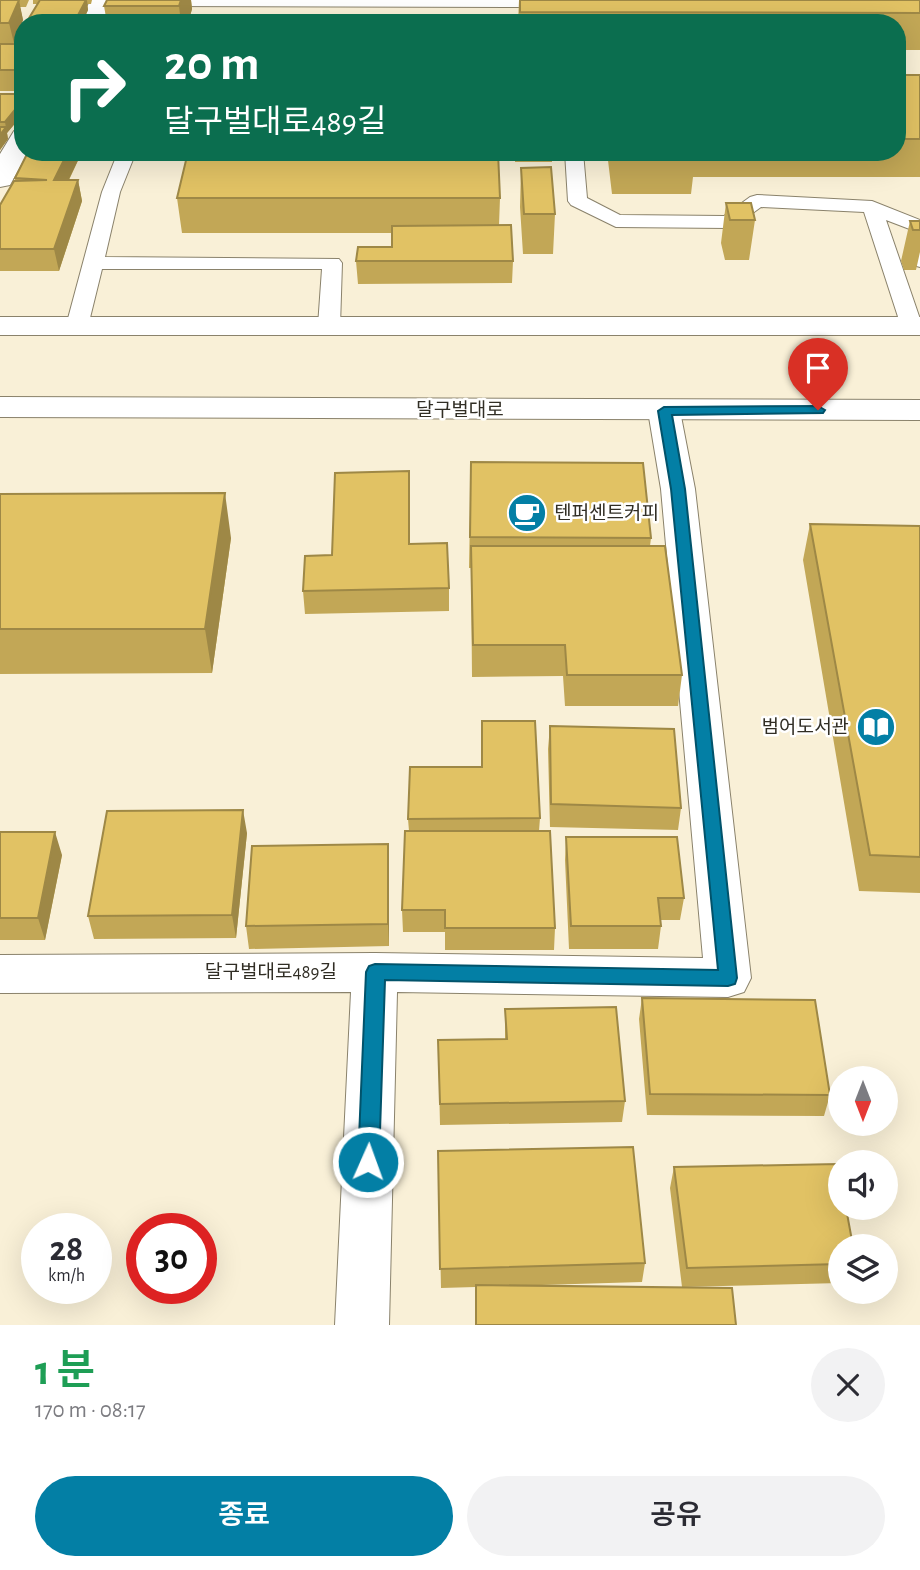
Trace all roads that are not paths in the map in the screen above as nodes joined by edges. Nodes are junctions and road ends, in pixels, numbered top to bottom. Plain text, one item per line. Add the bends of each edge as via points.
1 (103, 0) edge
2 (117, 1) edge
3 (144, 1) edge
4 (225, 1) edge
5 (353, 2) junction
6 (504, 2) junction
7 (574, 3) edge
8 (351, 14) edge
9 (505, 14) edge
10 (14, 153) edge
11 (123, 161) edge
12 (575, 161) edge
13 (1, 175) edge
14 (920, 206) edge
15 (872, 207) junction
16 (920, 227) edge
17 (94, 263) junction
18 (0, 326) edge
19 (77, 326) junction
20 (329, 326) junction
21 (916, 326) edge
22 (0, 407) edge
23 (920, 410) edge
24 (664, 411) junction
25 (375, 972) junction
26 (0, 974) edge
27 (362, 1325) edge

1 - 2 lane
3 - 4 lane
4 - 5 lane
5 - 6 lane
5 - 8 lane
6 - 7 lane
6 - 9 lane
10 - 13 main road
11 - 17 lane
12 - 15 lane via 578,201 616,221 728,222 757,201
14 - 15 lane
15 - 16 lane
15 - 21 lane
17 - 19 lane
17 - 20 lane via 332,263
18 - 19 main road
19 - 20 main road
20 - 21 main road
22 - 24 main road, 달구벌대로
23 - 24 main road, 달구벌대로
24 - 25 main road, 달구벌대로489길 via 678,489 728,978
25 - 26 main road, 달구벌대로489길
25 - 27 main road

